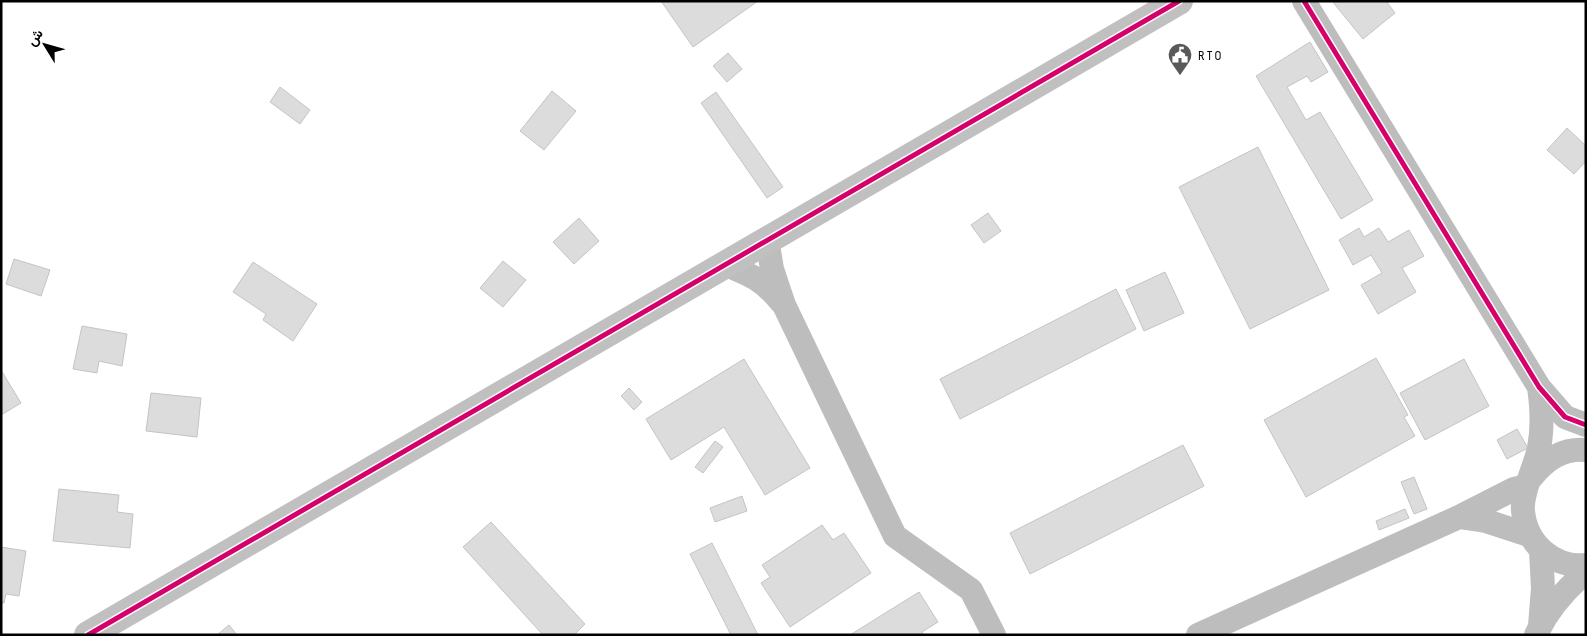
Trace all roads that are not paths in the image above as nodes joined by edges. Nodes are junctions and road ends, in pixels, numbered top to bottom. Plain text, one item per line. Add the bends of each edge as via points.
1 (1179, 1) edge
2 (1304, 1) edge
3 (768, 239) junction
4 (724, 264) junction
5 (784, 305) junction
6 (1539, 387) junction
7 (1586, 425) edge
8 (1586, 438) edge
9 (1586, 450) edge
10 (1559, 454) junction
11 (1529, 482) junction
12 (1459, 517) junction
13 (1535, 543) junction
14 (1586, 565) edge
15 (1586, 572) edge
16 (1538, 630) edge
17 (88, 635) edge
18 (994, 635) edge
19 (1198, 635) edge

1 - 3 street
2 - 6 street
3 - 4 street
3 - 5 street via 772,269
4 - 5 street via 771,288
4 - 17 street
5 - 18 street via 894,536 971,590
6 - 7 street via 1565,417
6 - 11 street via 1543,413 1539,448
8 - 10 street
9 - 10 street
10 - 11 street via 1543,464
11 - 12 street
11 - 13 street via 1522,511
12 - 13 street via 1486,521
12 - 19 street
13 - 14 street via 1557,561
13 - 16 street via 1543,588
15 - 16 street via 1571,585

